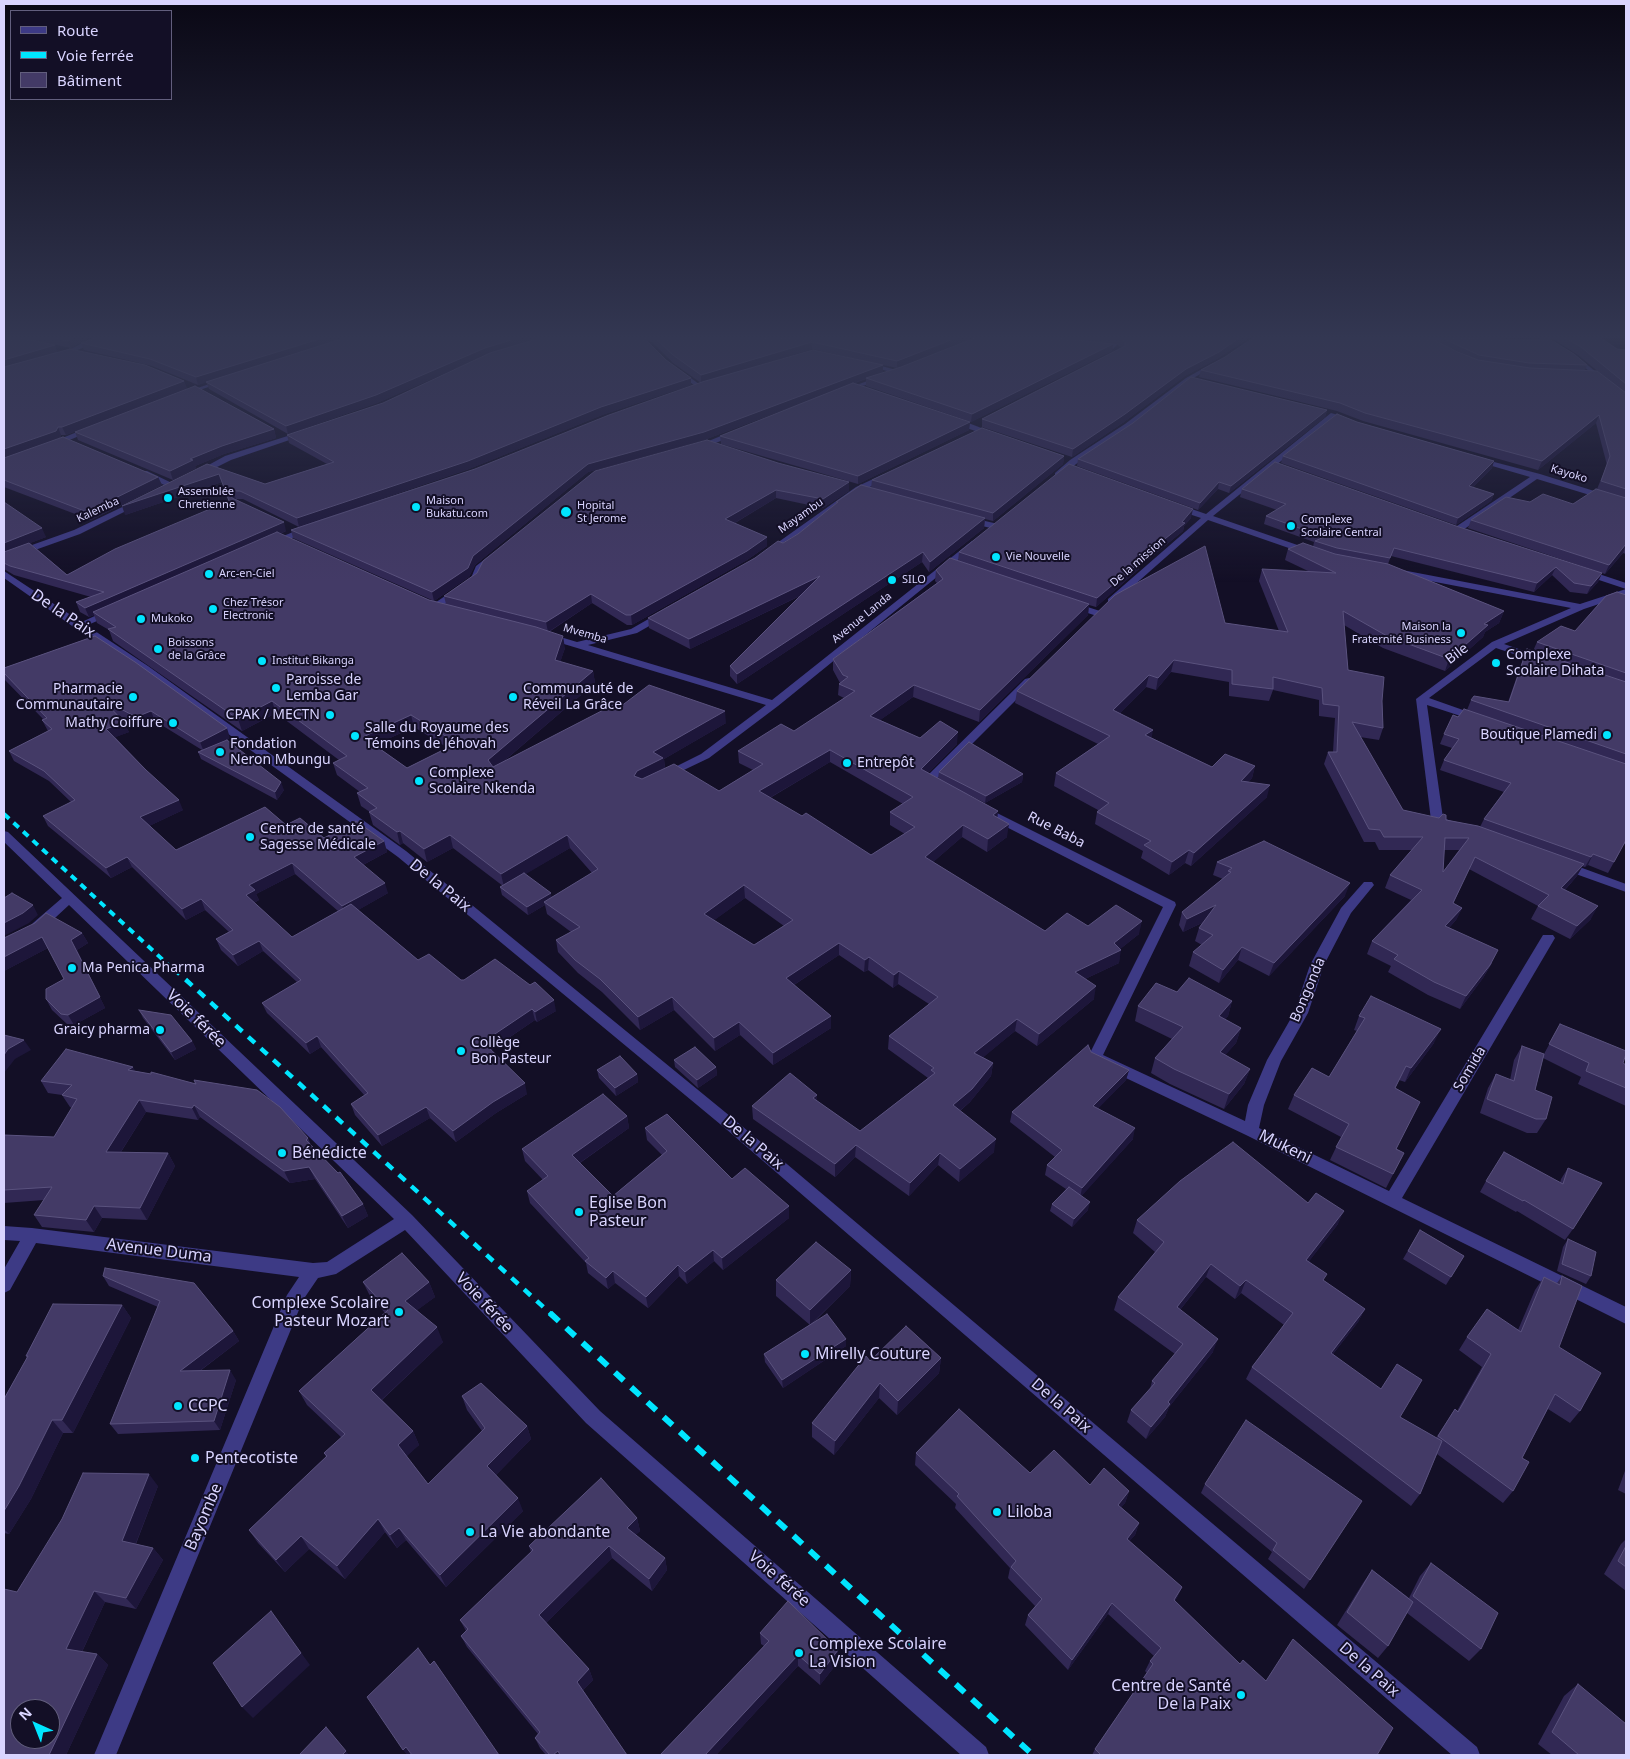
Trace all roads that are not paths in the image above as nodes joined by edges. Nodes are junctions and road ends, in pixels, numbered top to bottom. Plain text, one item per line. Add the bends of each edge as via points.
1 (946, 418) edge
2 (1139, 418) edge
3 (1332, 418) edge
4 (100, 426) edge
5 (312, 430) edge
6 (744, 430) edge
7 (281, 434) edge
8 (1000, 437) edge
9 (64, 439) junction
10 (289, 439) junction
11 (73, 443) edge
12 (708, 444) junction
13 (48, 446) edge
14 (689, 449) edge
15 (725, 449) edge
16 (1471, 457) edge
17 (136, 470) edge
18 (894, 472) edge
19 (1537, 476) junction
20 (188, 477) edge
21 (1053, 479) edge
22 (849, 486) edge
23 (859, 489) junction
24 (868, 491) edge
25 (158, 492) edge
26 (145, 499) edge
27 (1169, 504) edge
28 (1626, 504) edge
29 (963, 518) edge
30 (1206, 518) junction
31 (318, 525) edge
32 (1447, 527) edge
33 (291, 528) edge
34 (1456, 530) junction
35 (299, 532) junction
36 (1466, 533) edge
37 (280, 538) junction
38 (262, 546) edge
39 (299, 546) edge
40 (500, 550) edge
41 (1314, 554) edge
42 (4, 558) edge
43 (759, 559) edge
44 (1574, 569) edge
45 (1390, 571) edge
46 (4, 574) edge
47 (1626, 586) edge
48 (1626, 592) edge
49 (1059, 600) edge
50 (1581, 606) junction
51 (122, 607) edge
52 (435, 607) edge
53 (668, 612) edge
54 (78, 626) junction
55 (541, 635) edge
56 (1495, 644) junction
57 (580, 645) junction
58 (1551, 663) edge
59 (1033, 676) edge
60 (1421, 699) junction
61 (774, 704) junction
62 (1486, 722) edge
63 (654, 782) edge
64 (945, 790) edge
65 (971, 803) edge
66 (1464, 830) edge
67 (4, 835) edge
68 (1554, 862) edge
69 (1368, 885) dead end
70 (1626, 888) edge
71 (69, 898) junction
72 (1170, 905) joint
73 (27, 932) edge
74 (1548, 938) dead end
75 (1251, 1131) junction
76 (1392, 1200) junction
77 (406, 1220) junction
78 (4, 1233) edge
79 (32, 1235) junction
80 (313, 1271) junction
81 (4, 1285) edge
82 (1626, 1316) edge
83 (105, 1755) edge
84 (978, 1755) edge
85 (1469, 1755) edge

1 - 8 street via 972,431 980,427
2 - 21 street
3 - 30 street, De la mission via 1277,466
4 - 9 street
5 - 10 street
6 - 12 street
7 - 10 street
9 - 11 street
9 - 13 street
10 - 20 street via 228,458
12 - 14 street
12 - 15 street
16 - 19 street, Kayoko
17 - 25 street via 176,483
18 - 23 street, Mayambu
19 - 28 street, Kayoko
19 - 34 street
22 - 23 street
23 - 24 street
23 - 43 street, Mayambu
26 - 42 street, Kalemba via 95,524
27 - 30 street
29 - 61 street, Avenue Landa via 991,529
30 - 41 street
30 - 49 street, De la mission via 1093,617
31 - 35 street
32 - 34 street
33 - 35 street
34 - 36 street
35 - 37 street
37 - 38 street
37 - 39 street
40 - 52 street via 478,568 476,579
44 - 47 street
45 - 50 street
46 - 54 street, De la Paix
48 - 50 street, Bile
50 - 56 street, Bile
51 - 54 street
53 - 57 street via 634,631
54 - 85 street, De la Paix via 144,668 402,854 731,1125
55 - 57 street, Mvemba
56 - 58 street
56 - 60 street, Bile
57 - 61 street, Mvemba
59 - 64 street via 928,781
60 - 62 street
60 - 66 street via 1437,820
61 - 63 street, Avenue Landa via 705,756
65 - 72 street, Rue Baba
67 - 71 street, Voie férée
68 - 70 street
69 - 75 street, Bongonda via 1346,911 1318,964 1301,1013 1274,1060 1256,1105
71 - 73 street
71 - 77 street, Voie férée
72 - 75 street, Mukeni via 1095,1057
74 - 76 street, Somida
75 - 76 street, Mukeni
76 - 82 street, Mukeni
77 - 80 street via 330,1269
77 - 84 street, Voie férée via 593,1417
78 - 79 street, Avenue Duma
79 - 80 street, Avenue Duma
79 - 81 street
80 - 83 street, Bayombe via 296,1295

